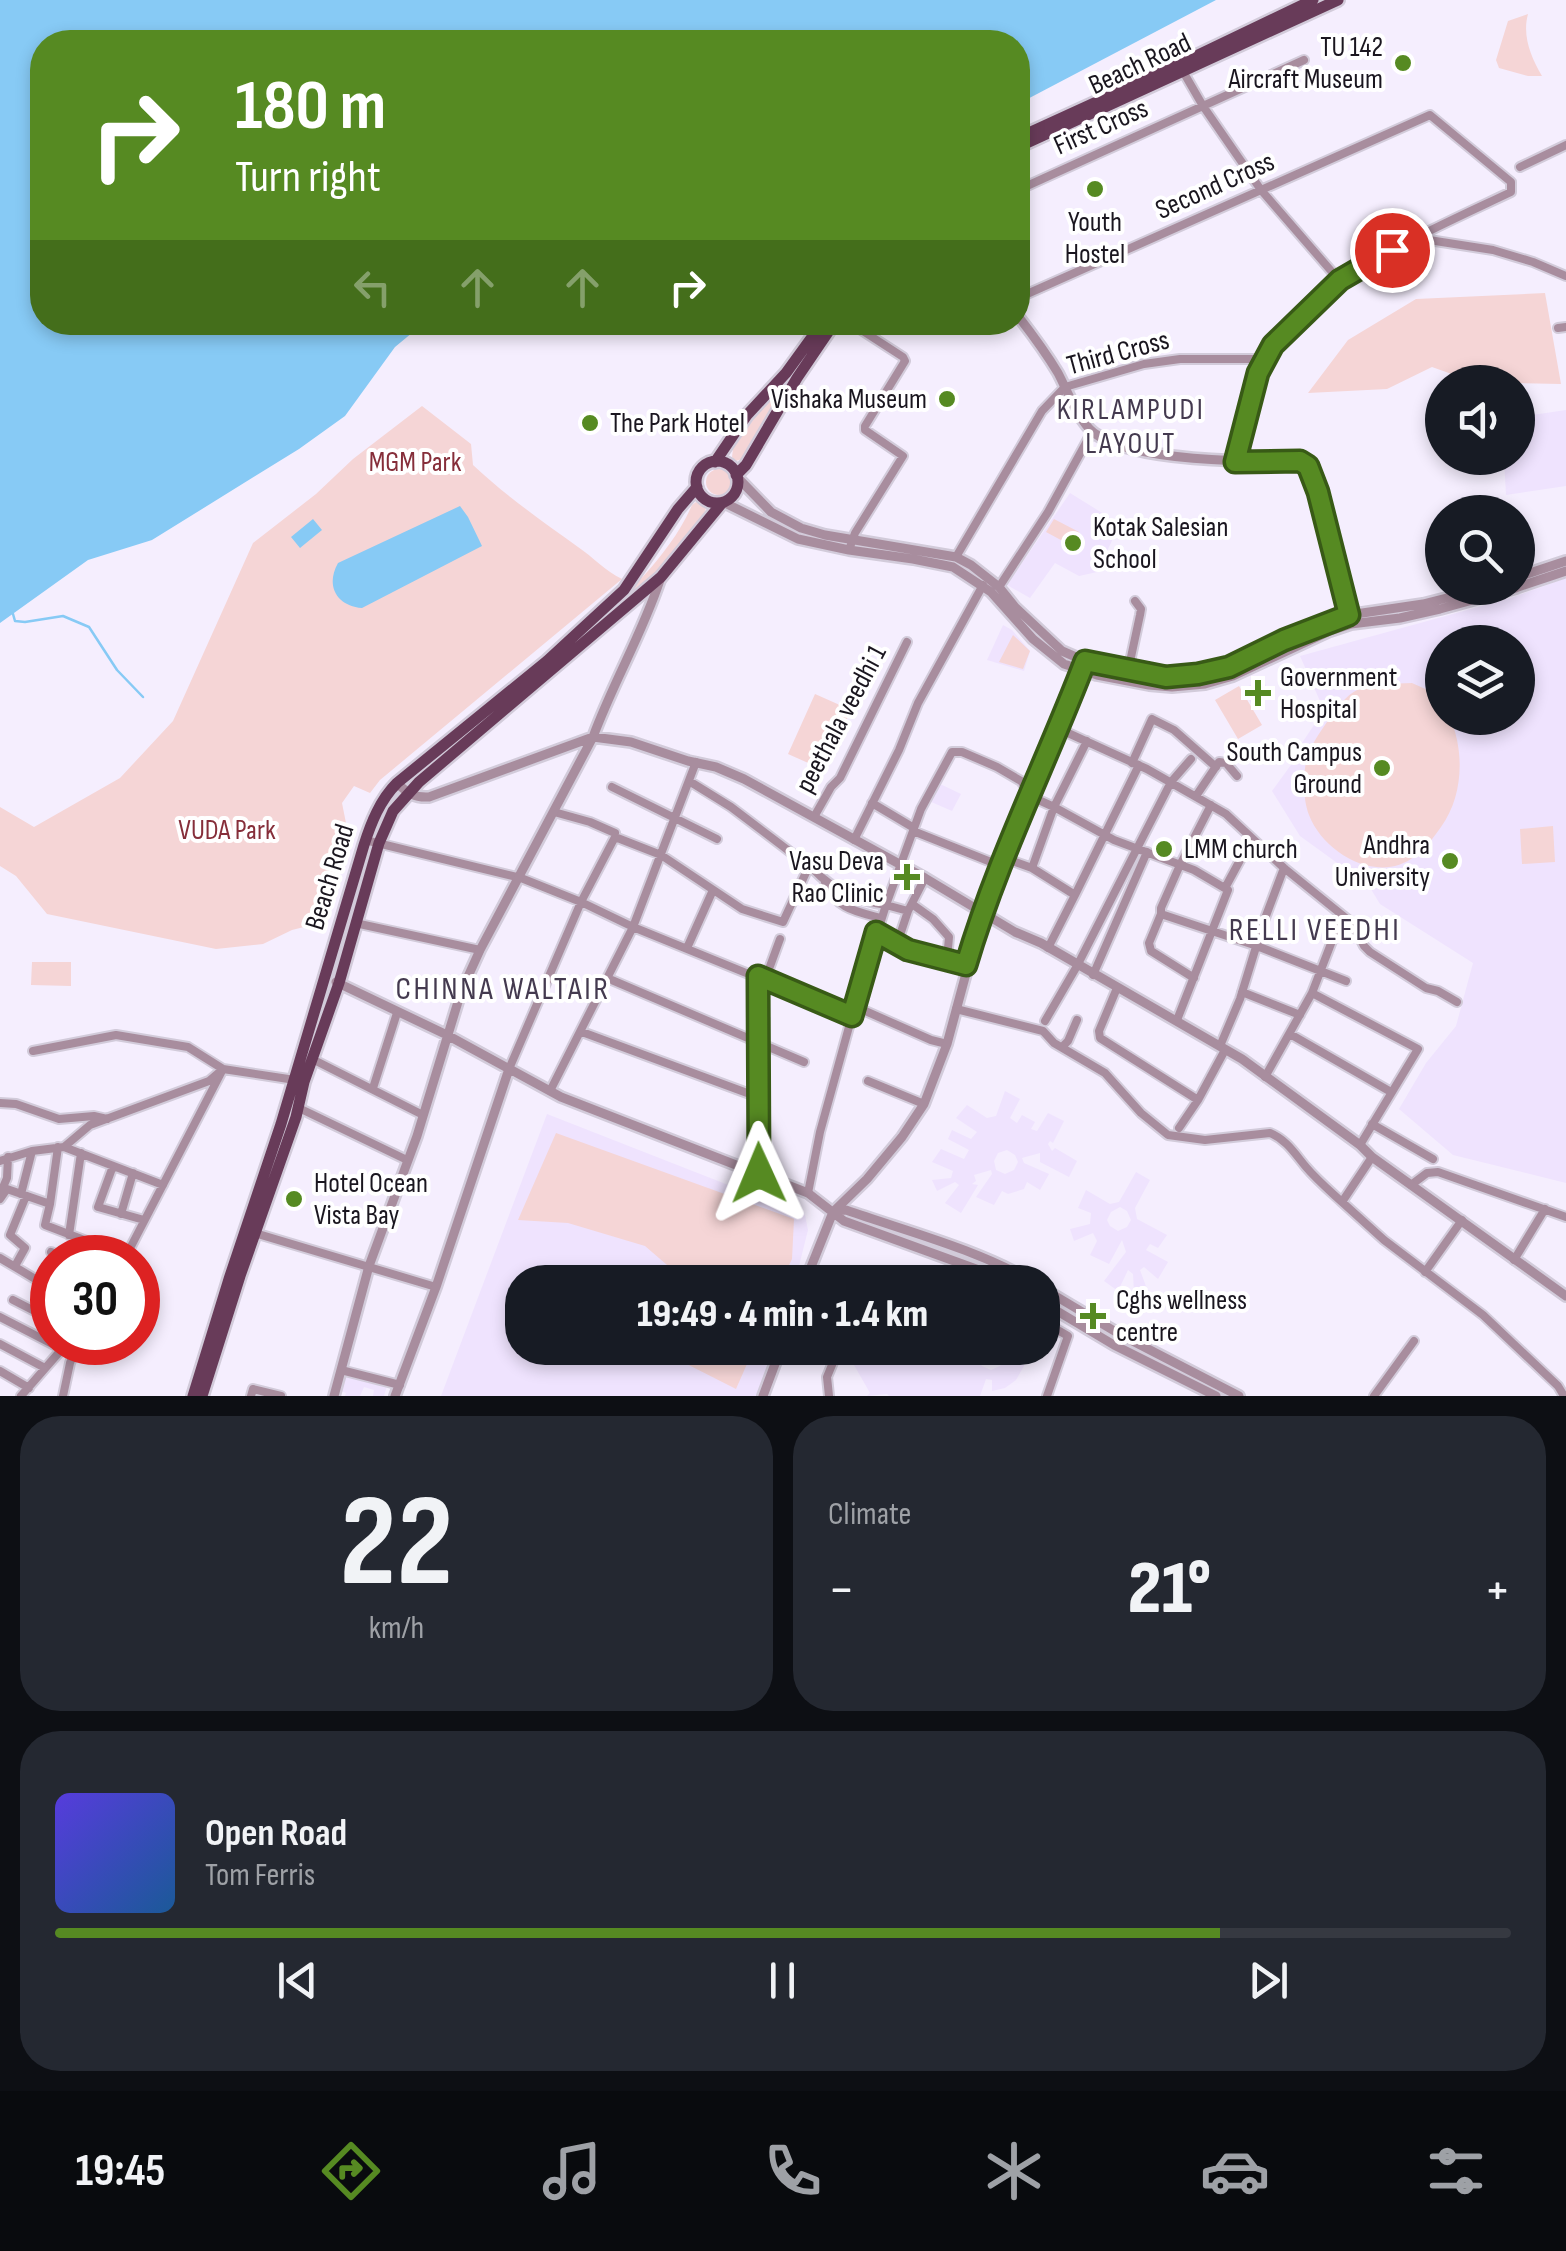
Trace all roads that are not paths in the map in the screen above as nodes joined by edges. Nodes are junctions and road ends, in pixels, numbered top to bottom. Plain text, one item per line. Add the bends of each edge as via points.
1 (1313, 0) edge
2 (1338, 0) edge
3 (1304, 60) dead end
4 (1180, 68) junction
5 (1203, 106) junction
6 (1030, 133) edge
7 (1030, 141) edge
8 (1566, 145) edge
9 (1520, 167) dead end
10 (1030, 185) edge
11 (1261, 190) junction
12 (1420, 235) junction
13 (1566, 276) edge
14 (1340, 280) junction
15 (1030, 293) edge
16 (1030, 332) edge
17 (814, 335) edge
18 (827, 335) edge
19 (869, 335) edge
20 (1264, 360) junction
21 (1065, 387) junction
22 (1092, 432) junction
23 (715, 462) junction
24 (1235, 462) junction
25 (737, 477) junction
26 (697, 487) junction
27 (722, 502) junction
28 (852, 539) junction
29 (849, 550) junction
30 (956, 557) junction
31 (1566, 560) edge
32 (1566, 570) edge
33 (1535, 571) edge
34 (661, 577) junction
35 (1535, 581) edge
36 (983, 585) junction
37 (999, 586) junction
38 (1136, 601) dead end
39 (1425, 603) edge
40 (1457, 605) edge
41 (1350, 620) junction
42 (907, 642) dead end
43 (1083, 666) junction
44 (1128, 671) junction
45 (1057, 728) junction
46 (593, 736) junction
47 (1087, 742) junction
48 (1190, 758) dead end
49 (696, 762) junction
50 (1136, 764) junction
51 (1216, 766) junction
52 (1237, 776) dead end
53 (689, 781) junction
54 (1171, 782) junction
55 (397, 783) junction
56 (612, 787) dead end
57 (407, 794) junction
58 (1029, 794) junction
59 (1196, 796) junction
60 (872, 803) junction
61 (1211, 805) junction
62 (1054, 807) junction
63 (554, 812) junction
64 (814, 817) junction
65 (676, 820) junction
66 (913, 829) junction
67 (615, 834) dead end
68 (1104, 835) junction
69 (1252, 838) junction
70 (717, 839) dead end
71 (854, 840) junction
72 (372, 842) junction
73 (1143, 850) junction
74 (661, 855) junction
75 (1002, 862) junction
76 (901, 865) junction
77 (1180, 865) junction
78 (809, 866) junction
79 (1032, 868) junction
80 (1284, 868) junction
81 (520, 878) junction
82 (925, 878) junction
83 (825, 882) junction
84 (1225, 888) junction
85 (713, 890) junction
86 (1074, 895) junction
87 (581, 902) junction
88 (886, 905) junction
89 (910, 908) junction
90 (984, 912) junction
91 (1160, 914) junction
92 (1342, 915) junction
93 (880, 918) junction
94 (355, 923) junction
95 (633, 927) junction
96 (1211, 931) junction
97 (876, 932) junction
98 (780, 939) dead end
99 (898, 944) junction
100 (1257, 946) junction
101 (686, 948) junction
102 (1048, 948) junction
103 (480, 950) junction
104 (947, 960) junction
105 (966, 965) junction
106 (1077, 966) junction
107 (1321, 969) junction
108 (1093, 975) junction
109 (606, 978) junction
110 (762, 978) junction
111 (1194, 978) junction
112 (332, 980) junction
113 (1346, 981) dead end
114 (1118, 988) junction
115 (1242, 992) junction
116 (1312, 993) junction
117 (1457, 1002) dead end
118 (956, 1010) junction
119 (853, 1011) junction
120 (397, 1013) junction
121 (1300, 1015) junction
122 (1078, 1020) dead end
123 (1178, 1020) junction
124 (1045, 1021) dead end
125 (582, 1032) junction
126 (1290, 1034) junction
127 (446, 1035) junction
128 (758, 1041) junction
129 (948, 1044) junction
130 (1062, 1048) junction
131 (1223, 1048) junction
132 (33, 1051) dead end
133 (318, 1062) dead end
134 (804, 1062) dead end
135 (223, 1069) junction
136 (509, 1069) junction
137 (1265, 1077) junction
138 (299, 1081) junction
139 (868, 1082) dead end
140 (373, 1088) junction
141 (550, 1091) junction
142 (1391, 1092) junction
143 (758, 1097) junction
144 (1198, 1100) junction
145 (0, 1103) edge
146 (924, 1104) junction
147 (304, 1110) dead end
148 (423, 1116) junction
149 (108, 1119) junction
150 (1372, 1124) junction
151 (1179, 1128) dead end
152 (1360, 1146) junction
153 (61, 1147) junction
154 (32, 1150) junction
155 (81, 1153) junction
156 (1372, 1156) junction
157 (4, 1159) edge
158 (407, 1160) junction
159 (1433, 1160) dead end
160 (113, 1166) junction
161 (133, 1173) junction
162 (759, 1173) junction
163 (1411, 1184) junction
164 (163, 1185) junction
165 (808, 1194) junction
166 (24, 1195) junction
167 (0, 1197) edge
168 (1342, 1202) junction
169 (50, 1204) junction
170 (1545, 1209) junction
171 (834, 1212) junction
172 (120, 1214) junction
173 (1566, 1216) edge
174 (144, 1220) junction
175 (1462, 1220) junction
176 (255, 1233) junction
177 (68, 1235) joint
178 (136, 1235) edge
179 (0, 1258) edge
180 (1514, 1260) junction
181 (812, 1265) edge
182 (965, 1265) edge
183 (1000, 1265) edge
184 (14, 1266) junction
185 (369, 1266) junction
186 (1426, 1272) junction
187 (30, 1276) edge
188 (436, 1287) junction
189 (1566, 1296) edge
190 (1060, 1299) edge
191 (13, 1300) dead end
192 (30, 1309) edge
193 (1060, 1313) edge
194 (0, 1316) edge
195 (30, 1330) edge
196 (1060, 1331) edge
197 (1414, 1342) dead end
198 (0, 1344) edge
199 (1060, 1359) edge
200 (48, 1365) edge
201 (70, 1365) edge
202 (775, 1365) edge
203 (832, 1365) edge
204 (1058, 1365) edge
205 (45, 1368) junction
206 (341, 1370) junction
207 (0, 1371) edge
208 (29, 1388) junction
209 (398, 1391) edge
210 (21, 1396) edge
211 (63, 1396) edge
212 (193, 1396) edge
213 (202, 1396) edge
214 (251, 1396) edge
215 (281, 1396) edge
216 (334, 1396) edge
217 (763, 1396) edge
218 (829, 1396) edge
219 (1047, 1396) edge
220 (1216, 1396) edge
221 (1239, 1396) edge
222 (1374, 1396) edge
223 (1564, 1396) edge

1 - 4 main road, Beach Road
2 - 4 main road, Beach Road
3 - 5 street, First Cross
4 - 5 street
4 - 6 main road, Beach Road
4 - 7 main road, Beach Road
5 - 10 street, First Cross
5 - 11 street
8 - 9 street
11 - 12 street, Second Cross via 1430,115 1511,182 1511,192
11 - 14 street
11 - 15 street, Second Cross
12 - 13 street via 1492,250
12 - 14 street
14 - 20 street
16 - 21 street
17 - 23 main road
18 - 25 main road
19 - 28 street via 905,360 864,430 903,456
20 - 21 street, Third Cross via 1180,359
20 - 24 street
21 - 22 street
21 - 30 street, Third Cross via 1042,411
22 - 24 street via 1151,453
22 - 37 street
23 - 25 main road
23 - 26 main road via 700,471
24 - 41 street via 1308,466
25 - 27 main road via 734,494
25 - 28 street via 771,512 801,528
26 - 27 main road via 706,500
26 - 55 main road, Beach Road via 624,590
27 - 29 street via 798,539
27 - 34 main road, Beach Road
28 - 29 street
28 - 30 street
29 - 36 street via 953,567
30 - 37 street
31 - 33 street
32 - 35 street
34 - 46 street
34 - 57 main road, Beach Road
36 - 43 street via 1049,653
36 - 60 street
37 - 43 street via 1040,632
38 - 44 street via 1140,615
39 - 41 street
40 - 41 street
41 - 43 street via 1205,684 1149,684
41 - 44 street via 1284,640 1229,667 1166,677
42 - 64 street, peethala veedhi 1
43 - 44 street
43 - 45 street
45 - 47 street
45 - 58 street
46 - 49 street
46 - 57 street via 430,798
46 - 63 street
47 - 50 street
47 - 62 street
48 - 54 street
49 - 53 street
49 - 64 street
50 - 51 street via 1152,719
50 - 54 street
50 - 68 street
51 - 52 street via 1224,761
51 - 59 street
53 - 65 street
53 - 78 street
54 - 59 street
54 - 73 street
55 - 57 street
55 - 72 main road, Beach Road via 378,811
56 - 65 street
57 - 72 main road, Beach Road
58 - 62 street
58 - 66 street via 1021,781 952,752
58 - 75 street
59 - 61 street
60 - 66 street
60 - 71 street
61 - 69 street
61 - 77 street
62 - 68 street
62 - 79 street
63 - 67 street
63 - 81 street
64 - 71 street
65 - 70 street
65 - 74 street
66 - 75 street
66 - 76 street
68 - 73 street
68 - 86 street
69 - 80 street
69 - 84 street
71 - 76 street
72 - 81 street
72 - 94 main road, Beach Road
72 - 112 main road, Beach Road
73 - 77 street
73 - 106 street
73 - 108 street
74 - 85 street
74 - 87 street via 615,837
74 - 95 street
75 - 79 street
75 - 90 street
76 - 82 street
76 - 88 street
77 - 84 street
77 - 91 street
78 - 83 street
78 - 85 street via 783,922 742,910
79 - 86 street
80 - 92 street
80 - 100 street
81 - 87 street
81 - 103 street
82 - 89 street
82 - 90 street
83 - 88 street
83 - 93 street via 843,906
84 - 96 street
85 - 101 street
86 - 102 street
87 - 95 street
87 - 136 street
88 - 89 street
88 - 93 street
89 - 99 street
89 - 104 street via 949,937
90 - 102 street
90 - 105 street
91 - 96 street
91 - 111 street via 1151,951
92 - 107 street
92 - 117 street via 1382,962
93 - 97 street
94 - 103 street
94 - 112 main road, Beach Road
95 - 101 street
95 - 109 street
96 - 100 street
96 - 111 street
97 - 99 street
97 - 119 street
98 - 110 street
99 - 104 street
100 - 107 street
100 - 115 street
101 - 110 street
102 - 106 street
103 - 127 street
104 - 105 street
105 - 118 street
106 - 108 street
106 - 124 street
107 - 113 street
107 - 116 street
108 - 114 street
109 - 125 street
109 - 128 street
110 - 119 street
110 - 128 street
111 - 123 street
112 - 120 street
112 - 138 main road, Beach Road
114 - 123 street
114 - 144 street via 1100,1038
115 - 121 street
115 - 131 street
116 - 121 street
116 - 142 street via 1418,1049
118 - 129 street
118 - 130 street via 1043,1031
119 - 129 street
119 - 165 street
120 - 127 street
120 - 140 street
121 - 126 street
122 - 130 street
123 - 131 street
125 - 141 street
125 - 143 street
126 - 137 street
126 - 142 street
127 - 136 street
127 - 148 street
128 - 134 street
128 - 143 street
129 - 146 street
130 - 168 street via 1105,1073 1168,1136 1277,1135
131 - 137 street
131 - 144 street
132 - 135 street via 116,1034 188,1047
133 - 140 street
135 - 138 street
135 - 149 street
135 - 164 street
136 - 141 street
136 - 188 street
137 - 152 street
138 - 176 main road, Beach Road via 296,1116
138 - 212 main road, Beach Road
139 - 146 street
140 - 148 street
141 - 162 street
142 - 150 street
143 - 162 street
144 - 151 street
145 - 149 street via 59,1119
146 - 171 street
147 - 158 street
148 - 158 street
149 - 153 street
150 - 152 street
150 - 159 street
152 - 156 street
153 - 154 street
153 - 155 street
153 - 169 street
154 - 157 street
154 - 166 street
155 - 160 street
155 - 177 street
156 - 163 street
156 - 168 street
157 - 167 street
158 - 185 street
160 - 161 street
160 - 172 street via 98,1208
161 - 164 street
161 - 172 street
162 - 165 street
163 - 170 street via 1438,1172
163 - 175 street
164 - 174 street
165 - 171 street
166 - 167 street via 7,1189
166 - 169 street
166 - 184 street via 10,1235 24,1248
168 - 186 street
169 - 177 street via 46,1224
170 - 173 street
170 - 180 street
171 - 181 street
171 - 182 street
171 - 183 street via 846,1210
172 - 174 street
174 - 178 street
175 - 180 street
175 - 186 street
176 - 185 street
176 - 213 main road, Beach Road
179 - 184 street
180 - 189 street
184 - 187 street
185 - 188 street
185 - 206 street
186 - 223 street via 1483,1316
188 - 209 street
190 - 221 street
191 - 192 street
193 - 220 street
194 - 195 street
196 - 199 street via 1068,1336
197 - 222 street
198 - 205 street
200 - 205 street
201 - 211 street
202 - 217 street
203 - 218 street
204 - 219 street
205 - 208 street
206 - 209 street
206 - 216 street
207 - 208 street
208 - 210 street
214 - 215 street via 253,1390

